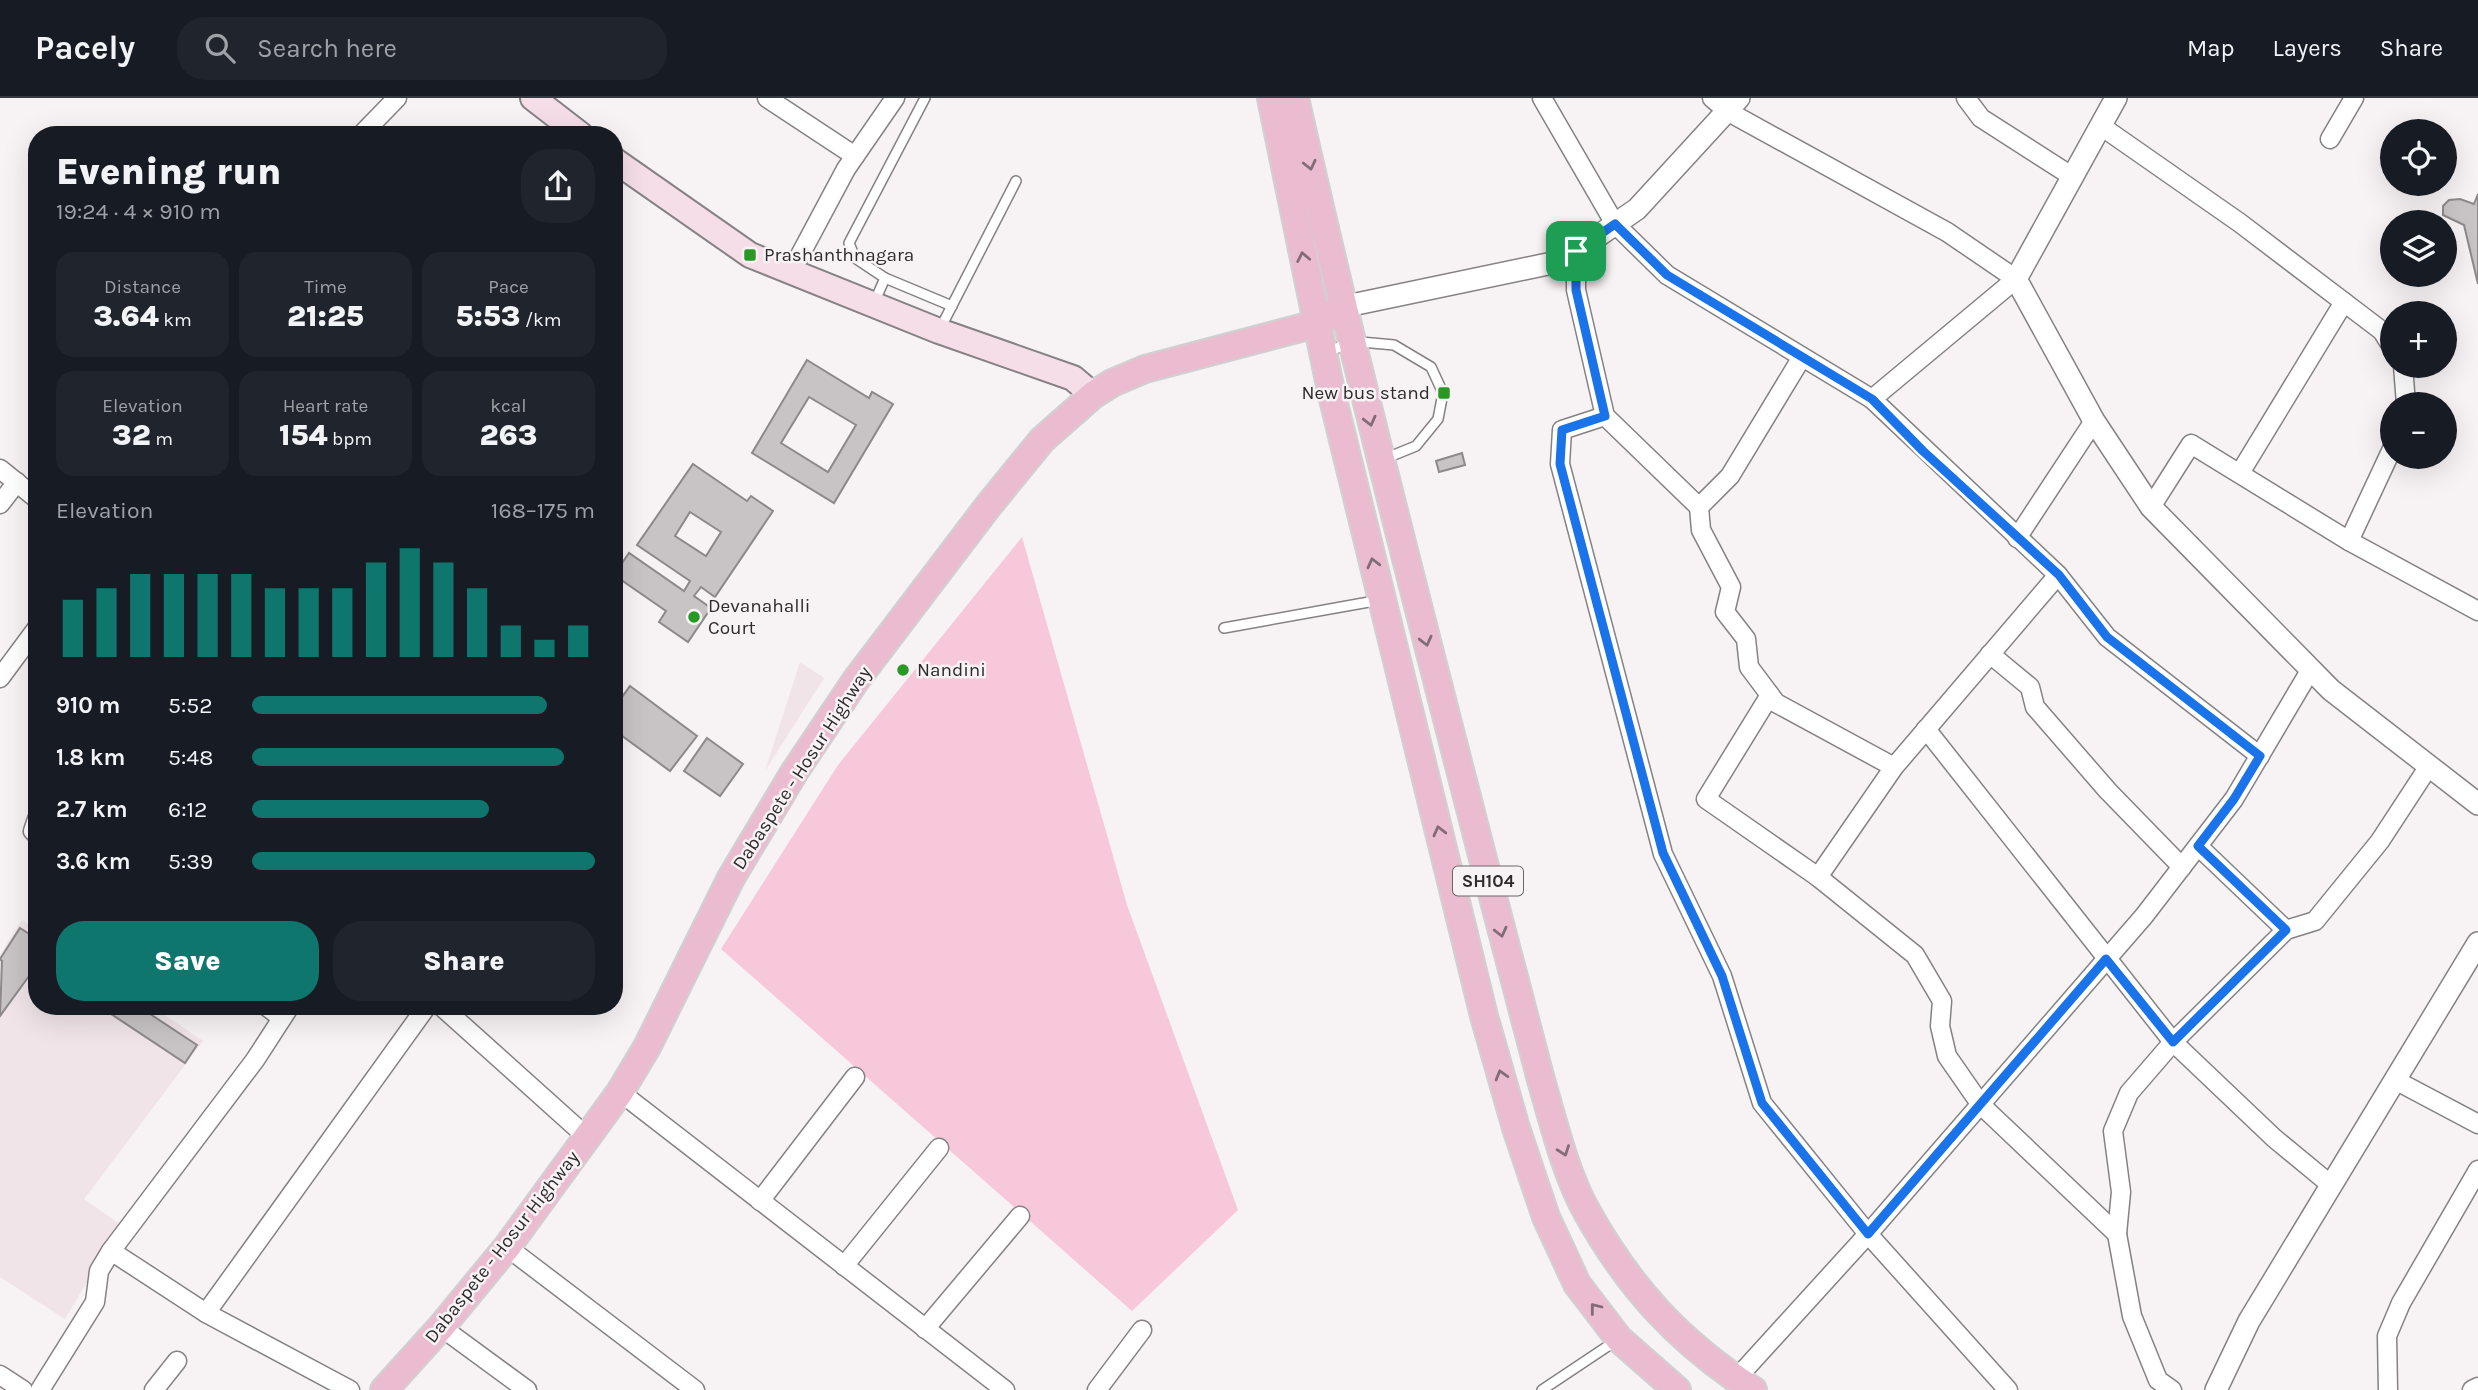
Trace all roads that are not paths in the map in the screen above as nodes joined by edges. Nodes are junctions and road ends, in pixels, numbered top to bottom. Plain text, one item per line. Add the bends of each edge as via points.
1 (397, 98) edge
2 (533, 98) edge
3 (767, 98) edge
4 (895, 98) edge
5 (925, 98) edge
6 (1271, 98) edge
7 (1295, 98) edge
8 (1542, 98) edge
9 (1966, 98) edge
10 (2116, 98) edge
11 (2354, 98) edge
12 (1726, 102) edge
13 (369, 126) edge
14 (569, 126) edge
15 (2101, 127) junction
16 (2330, 139) dead end
17 (855, 156) junction
18 (623, 166) edge
19 (2073, 177) junction
20 (1016, 181) dead end
21 (1615, 224) junction
22 (1576, 251) junction
23 (790, 272) junction
24 (885, 278) junction
25 (2016, 279) junction
26 (2344, 302) junction
27 (873, 304) junction
28 (952, 306) junction
29 (1342, 307) junction
30 (1316, 324) junction
31 (2380, 329) edge
32 (939, 331) junction
33 (1350, 341) junction
34 (1323, 355) junction
35 (1802, 357) junction
36 (1093, 395) junction
37 (1872, 399) junction
38 (1605, 416) junction
39 (2094, 421) junction
40 (1380, 460) junction
41 (0, 469) edge
42 (2383, 469) edge
43 (2240, 473) junction
44 (17, 482) junction
45 (28, 491) edge
46 (0, 504) edge
47 (1699, 507) junction
48 (2151, 507) junction
49 (2017, 538) junction
50 (2349, 541) junction
51 (2059, 575) junction
52 (1382, 600) junction
53 (2478, 611) edge
54 (1224, 628) dead end
55 (28, 640) edge
56 (1990, 654) junction
57 (2311, 669) junction
58 (0, 678) edge
59 (1770, 695) junction
60 (1926, 729) junction
61 (2260, 756) junction
62 (2429, 766) junction
63 (1894, 767) junction
64 (2478, 804) edge
65 (2198, 846) junction
66 (2182, 867) junction
67 (1818, 877) junction
68 (2286, 930) junction
69 (2478, 943) edge
70 (2106, 959) junction
71 (284, 1015) edge
72 (421, 1015) edge
73 (451, 1015) edge
74 (2173, 1042) junction
75 (855, 1077) dead end
76 (2395, 1080) junction
77 (620, 1092) junction
78 (1980, 1105) junction
79 (2478, 1124) edge
80 (589, 1138) junction
81 (939, 1148) dead end
82 (2478, 1170) edge
83 (2331, 1185) junction
84 (2471, 1195) edge
85 (760, 1201) junction
86 (1020, 1216) dead end
87 (1868, 1234) junction
88 (2117, 1234) junction
89 (507, 1247) junction
90 (111, 1251) junction
91 (844, 1266) junction
92 (206, 1313) junction
93 (442, 1327) junction
94 (925, 1329) junction
95 (1142, 1330) dead end
96 (1619, 1339) junction
97 (177, 1361) dead end
98 (0, 1375) edge
99 (1744, 1385) edge
100 (2478, 1387) edge
101 (23, 1390) edge
102 (40, 1390) edge
103 (154, 1390) edge
104 (350, 1390) edge
105 (384, 1390) edge
106 (527, 1390) edge
107 (695, 1390) edge
108 (1005, 1390) edge
109 (1097, 1390) edge
110 (1542, 1390) edge
111 (1677, 1390) edge
112 (2008, 1390) edge
113 (2172, 1390) edge
114 (2216, 1390) edge
115 (2388, 1390) edge
116 (2472, 1390) edge

1 - 13 street
2 - 14 main road
3 - 17 street
4 - 17 street
5 - 24 lane via 849,243 855,258
30 -> 6 main road
7 -> 29 main road
8 - 21 street
9 - 19 street via 1981,118
10 - 15 street
11 - 16 street
12 - 21 street via 1637,209
12 - 25 street via 1947,232
15 - 19 street
15 - 26 street
17 - 23 street
18 - 23 main road via 750,255
19 - 25 street
20 - 28 lane
21 - 22 street
21 - 35 street via 1667,275
22 - 29 street via 1562,261
22 - 38 street via 1576,290
23 - 27 main road
24 - 27 lane
24 - 28 lane
25 - 37 street
25 - 39 street
26 - 31 street
26 - 43 street
27 - 32 main road
28 - 32 lane
29 - 30 main road, Dabaspete - Hosur Highway
29 - 33 main road, SH104
30 - 34 main road, SH104
30 - 36 main road, Dabaspete - Hosur Highway via 1145,369
32 - 36 main road via 1073,378
33 - 34 lane
33 -> 40 main road, SH104
33 - 40 lane via 1394,345 1432,367 1443,393 1438,419 1416,446
52 -> 34 main road, SH104
35 - 37 street
35 - 47 street via 1730,476
36 - 77 main road, Dabaspete - Hosur Highway via 1042,440 989,505 826,726 731,878
37 - 49 street
38 - 47 street
38 - 87 street via 1562,430 1560,464 1663,853 1722,976 1762,1103
39 - 48 street
39 - 49 street
40 -> 99 main road, SH104 via 1514,982 1552,1116 1585,1209 1651,1307 1684,1340
41 - 44 street
42 - 50 street
43 - 48 street via 2191,444
43 - 50 street
44 - 45 street
44 - 46 street
47 - 59 street via 1701,530 1731,587 1725,612 1746,639 1749,667
48 - 57 street
49 - 51 street
50 - 53 street
51 - 56 street
51 - 61 street via 2107,637
52 - 54 lane
96 -> 52 main road, SH104 via 1577,1284 1545,1217 1516,1128
55 - 58 street
56 - 60 street
56 - 66 street via 2031,687 2035,707
57 - 61 street
57 - 62 street via 2331,690
59 - 63 street via 1776,703
59 - 67 street via 1706,799
60 - 63 street
60 - 70 street
61 - 65 street
62 - 64 street
62 - 68 street via 2380,841 2315,921
63 - 67 street
65 - 66 street
65 - 68 street
66 - 70 street
67 - 78 street via 1915,956 1942,1002 1940,1026 1947,1056
68 - 74 street
69 - 76 street
70 - 74 street
70 - 78 street
71 - 90 street
72 - 92 street
73 - 80 street
74 - 83 street
74 - 88 street via 2129,1093 2113,1131 2121,1192
75 - 85 street
76 - 79 street
76 - 83 street
77 - 80 main road, Dabaspete - Hosur Highway
77 - 85 street
78 - 87 street
78 - 88 street
80 - 89 main road, Dabaspete - Hosur Highway
81 - 91 street
82 - 84 street
83 - 114 street via 2249,1321
84 - 115 street via 2401,1303 2387,1336
85 - 91 street
86 - 94 street
87 - 99 street
87 - 112 street
88 - 113 street via 2132,1316 2158,1380
89 - 93 main road, Dabaspete - Hosur Highway
89 - 107 street
90 - 92 street
90 - 102 street via 99,1271 95,1302
91 - 94 street
92 - 104 street
93 - 105 main road, Dabaspete - Hosur Highway
93 - 106 street
94 - 108 street
95 - 109 street
96 - 110 lane
96 - 111 main road, SH104
97 - 103 street
98 - 101 street
100 - 116 street

